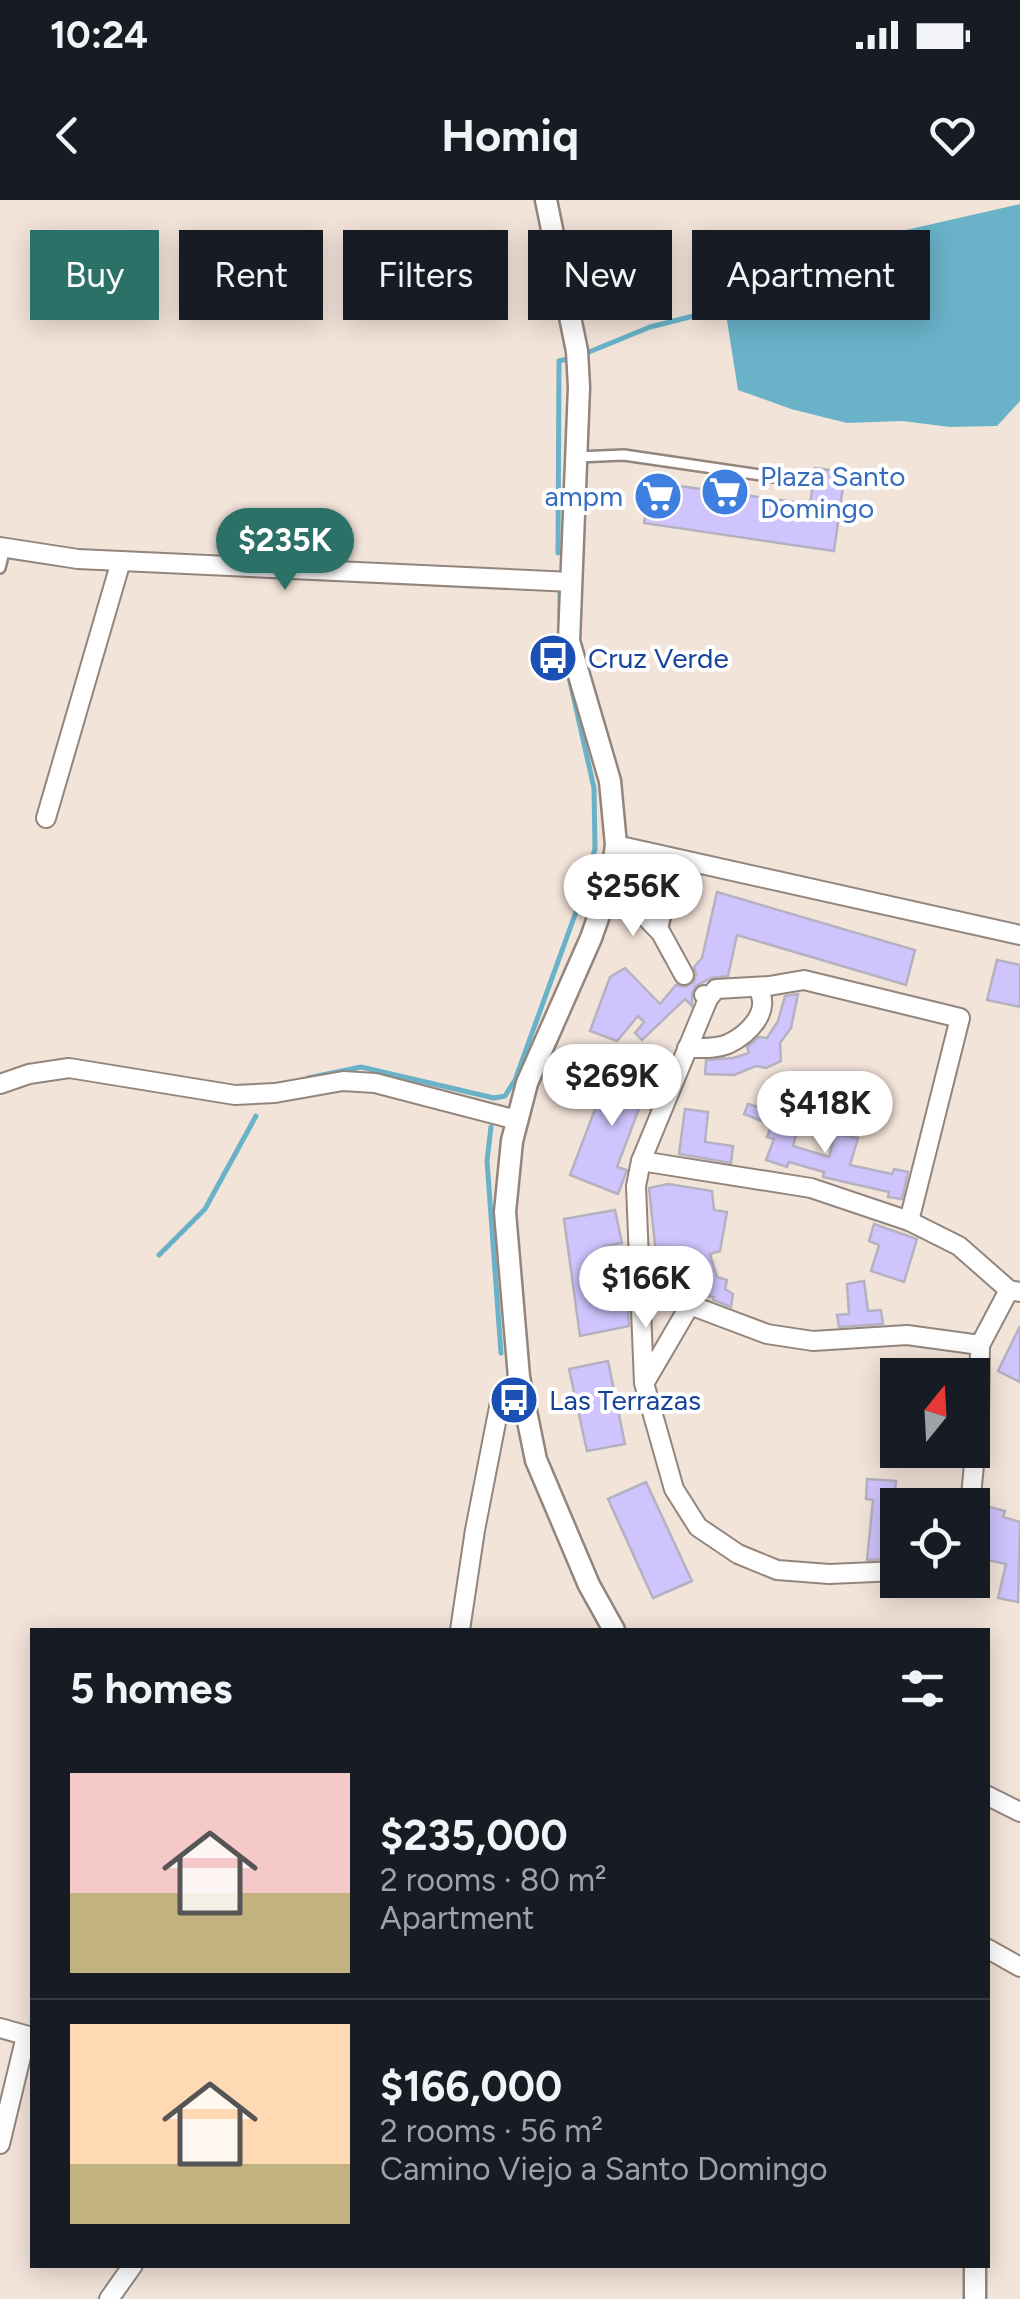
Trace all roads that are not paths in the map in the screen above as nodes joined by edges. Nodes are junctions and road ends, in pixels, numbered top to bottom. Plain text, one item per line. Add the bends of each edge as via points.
1 (546, 200) edge
2 (577, 458) junction
3 (788, 479) dead end
4 (2, 548) edge
5 (121, 561) junction
6 (0, 568) edge
7 (572, 582) junction
8 (46, 818) dead end
9 (616, 845) junction
10 (679, 860) junction
11 (611, 882) junction
12 (661, 934) junction
13 (1020, 935) edge
14 (684, 976) dead end
15 (758, 986) junction
16 (687, 1048) junction
17 (0, 1084) edge
18 (517, 1120) junction
19 (642, 1161) junction
20 (909, 1221) junction
21 (641, 1273) junction
22 (1015, 1291) edge
23 (690, 1304) junction
24 (980, 1345) junction
25 (520, 1377) junction
26 (644, 1383) junction
27 (972, 1488) edge
28 (880, 1572) edge
29 (460, 1628) edge
30 (613, 1628) edge
31 (990, 1797) edge
32 (1020, 1812) edge
33 (990, 1950) edge
34 (1020, 1967) edge
35 (0, 2028) edge
36 (30, 2036) edge
37 (0, 2144) edge
38 (132, 2268) edge
39 (974, 2268) edge
40 (109, 2299) edge
41 (975, 2299) edge

1 - 2 street via 577,352
2 - 3 lane via 624,455
2 - 7 street
4 - 5 street
4 - 6 lane
5 - 7 street
5 - 8 street
7 - 9 street via 569,641 610,781
9 - 10 street
9 - 11 street
10 - 12 lane
10 - 13 street
11 - 12 street
11 - 18 street
12 - 14 street
15 - 16 street via 716,989 706,997
15 - 16 street via 762,1012 750,1029 727,1044
15 - 20 street via 804,980 960,1018
16 - 19 street
17 - 18 street via 69,1068 235,1095 375,1083
18 - 25 street via 505,1212
19 - 20 street via 811,1188
19 - 21 street via 636,1186
20 - 22 street via 959,1246
21 - 23 street
21 - 26 street
22 - 24 street
23 - 24 street via 768,1334 814,1341 907,1335
23 - 26 street
24 - 27 street
25 - 29 street via 500,1402
25 - 30 street via 536,1460
26 - 28 street via 674,1490 698,1527 777,1570
31 - 32 street
33 - 34 street
35 - 36 street
36 - 37 street
38 - 40 street
39 - 41 street

